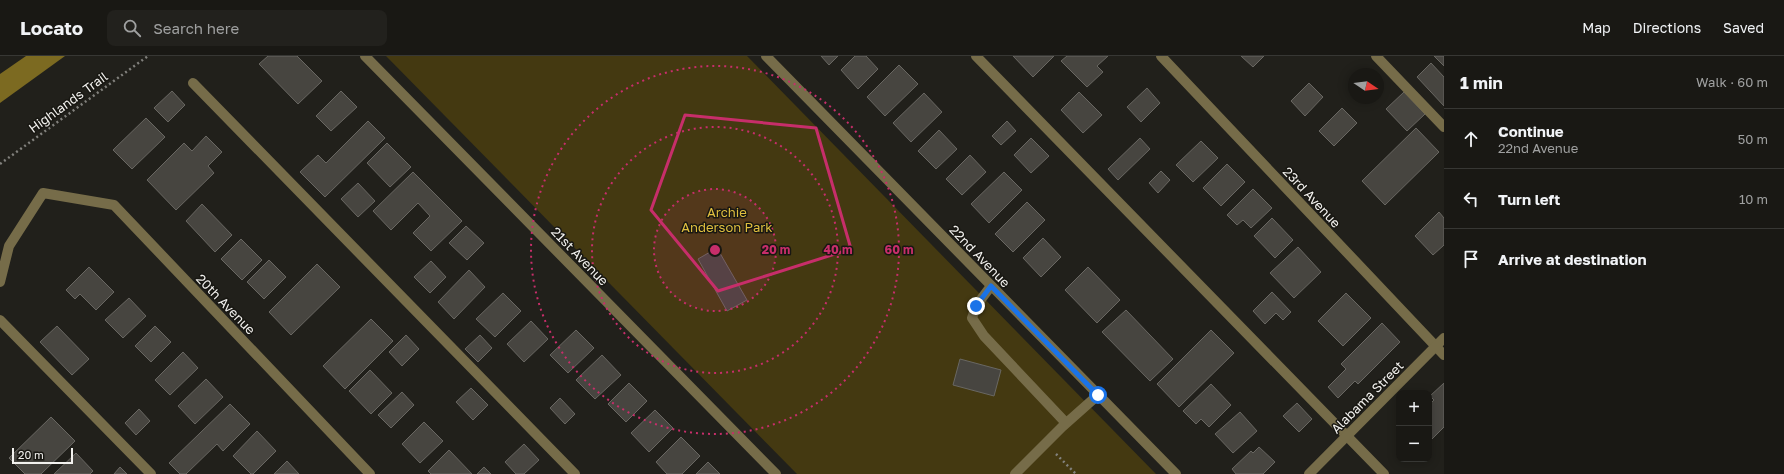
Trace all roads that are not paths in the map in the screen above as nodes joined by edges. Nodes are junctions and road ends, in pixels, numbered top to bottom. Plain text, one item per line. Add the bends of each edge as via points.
1 (365, 56) edge
2 (766, 56) edge
3 (976, 56) edge
4 (1161, 56) edge
5 (1376, 56) edge
6 (193, 83) dead end
7 (1444, 126) edge
8 (0, 282) edge
9 (991, 286) junction
10 (0, 320) edge
11 (1444, 338) edge
12 (1435, 346) junction
13 (1444, 355) edge
14 (1098, 395) junction
15 (1066, 423) junction
16 (1346, 436) junction
17 (151, 474) edge
18 (370, 474) edge
19 (575, 474) edge
20 (776, 474) edge
21 (1015, 474) edge
22 (1176, 474) edge
23 (1309, 474) edge
24 (1384, 474) edge

1 - 20 street, 21st Avenue
2 - 9 street, 22nd Avenue
3 - 16 street
4 - 12 street, 23rd Avenue
5 - 7 street
6 - 19 street
8 - 18 street, 20th Avenue via 9,246 43,192 114,205
9 - 14 street, 22nd Avenue
9 - 15 street via 976,306 972,318 984,336
10 - 17 street
11 - 12 street, Alabama Street
12 - 13 street, 23rd Avenue
12 - 16 street, Alabama Street
14 - 15 street
14 - 22 street, 22nd Avenue
15 - 21 street
16 - 23 street, Alabama Street
16 - 24 street

